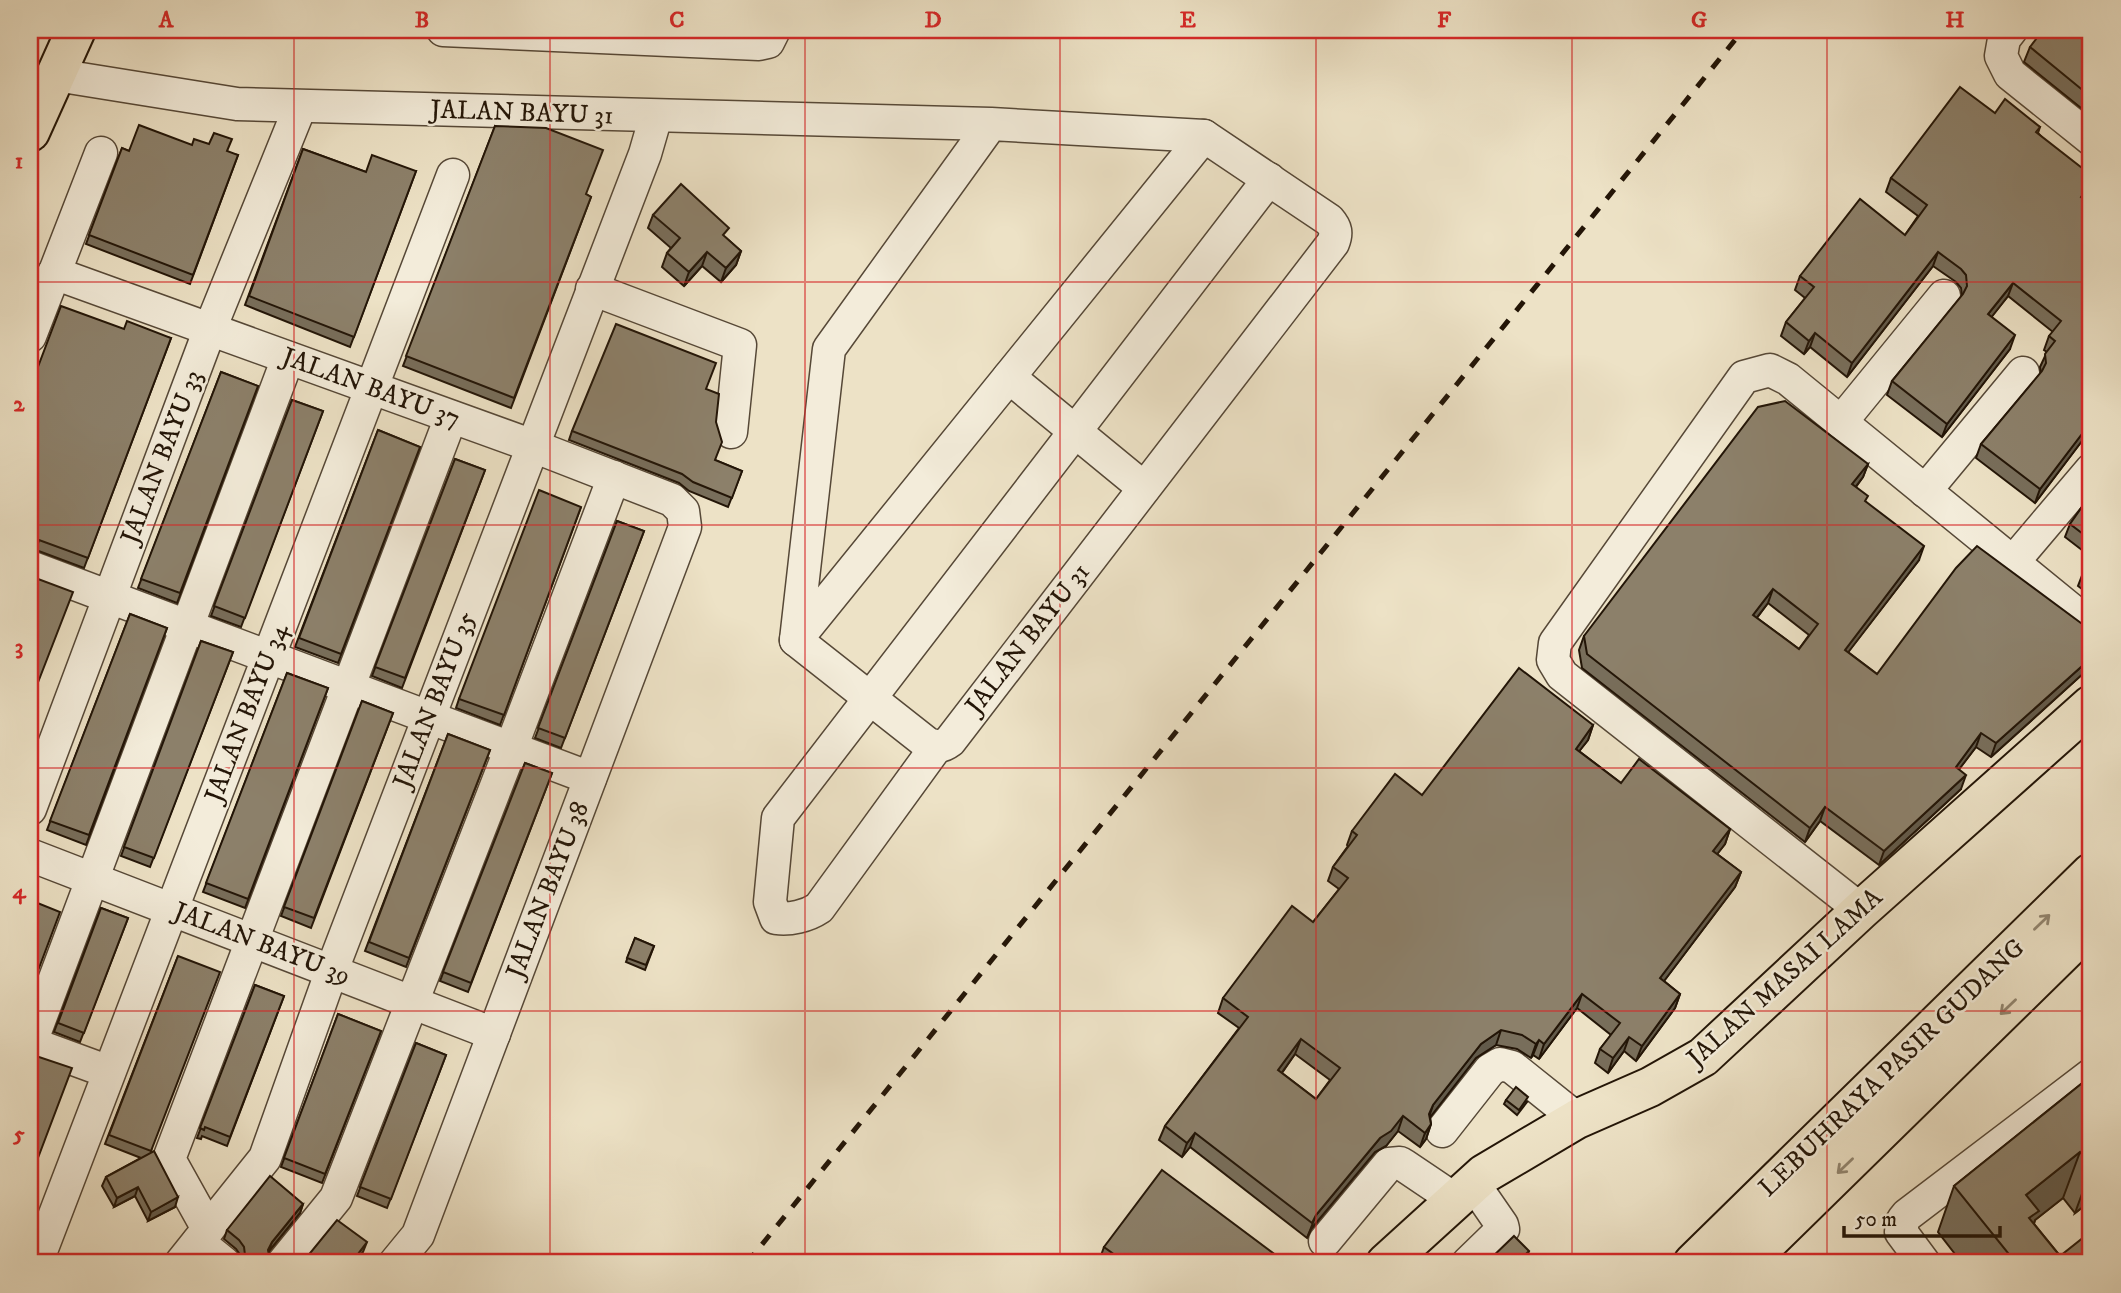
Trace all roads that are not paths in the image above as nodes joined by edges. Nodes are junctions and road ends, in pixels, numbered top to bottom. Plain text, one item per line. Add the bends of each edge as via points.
1 (443, 30) edge
2 (774, 30) edge
3 (76, 33) edge
4 (2006, 43) edge
5 (56, 75) junction
6 (300, 107) junction
7 (656, 116) junction
8 (991, 124) junction
9 (30, 132) edge
10 (1204, 136) junction
11 (2091, 139) edge
12 (102, 153) dead end
13 (453, 175) dead end
14 (1269, 179) junction
15 (54, 273) junction
16 (592, 289) junction
17 (1944, 296) dead end
18 (210, 329) junction
19 (30, 336) edge
20 (288, 358) junction
21 (2023, 373) dead end
22 (1009, 377) junction
23 (372, 389) junction
24 (451, 417) junction
25 (1841, 422) junction
26 (1076, 430) junction
27 (731, 432) dead end
28 (533, 446) junction
29 (2091, 470) edge
30 (614, 477) junction
31 (1144, 488) junction
32 (1925, 491) junction
33 (683, 511) joint
34 (2013, 562) junction
35 (30, 566) edge
36 (109, 597) junction
37 (188, 626) junction
38 (2091, 626) edge
39 (796, 640) junction
40 (269, 657) junction
41 (348, 687) junction
42 (870, 698) junction
43 (2091, 705) edge
44 (428, 717) junction
45 (936, 747) junction
46 (511, 748) junction
47 (590, 778) junction
48 (30, 809) edge
49 (30, 855) edge
50 (2091, 873) edge
51 (92, 879) junction
52 (171, 909) junction
53 (1861, 910) junction
54 (2091, 925) edge
55 (252, 940) junction
56 (332, 970) junction
57 (412, 1002) junction
58 (494, 1034) junction
59 (30, 1044) edge
60 (109, 1072) junction
61 (2087, 1088) edge
62 (1577, 1119) junction
63 (1442, 1131) dead end
64 (1463, 1191) junction
65 (1325, 1241) dead end
66 (195, 1245) edge
67 (35, 1253) edge
68 (224, 1263) edge
69 (283, 1263) edge
70 (395, 1263) edge
71 (1386, 1263) edge
72 (1468, 1263) edge
73 (1693, 1263) edge
74 (1746, 1263) edge
75 (1924, 1263) edge

1 - 2 street via 759,44 768,42
3 - 5 main road
4 - 11 street via 2010,74
5 - 6 street, JALAN BAYU 31 via 237,104
5 - 9 main road
6 - 7 street, JALAN BAYU 31
6 - 18 street, JALAN BAYU 33
7 - 8 street, JALAN BAYU 31
7 - 16 street, JALAN BAYU 35
8 - 10 street, JALAN BAYU 31
8 - 39 street via 830,346
10 - 14 street, JALAN BAYU 31
10 - 22 street
12 - 15 street
13 - 23 street, JALAN BAYU 34
14 - 26 street
14 - 31 street, JALAN BAYU 31 via 1329,220 1336,235 1333,243
15 - 18 street, JALAN BAYU 37
15 - 19 street
16 - 27 street via 740,345
16 - 28 street, JALAN BAYU 35
17 - 25 street
18 - 20 street, JALAN BAYU 37
18 - 36 street, JALAN BAYU 33
20 - 23 street, JALAN BAYU 37
20 - 37 street
21 - 32 street
22 - 26 street
22 - 39 street
23 - 24 street, JALAN BAYU 37
23 - 40 street, JALAN BAYU 34
24 - 28 street, JALAN BAYU 37
24 - 41 street
25 - 32 street
25 - 53 street via 1770,370 1745,377 1555,643 1553,660 1562,676
26 - 31 street
26 - 42 street
28 - 30 street, JALAN BAYU 37
28 - 44 street, JALAN BAYU 35
29 - 34 street
30 - 33 street, JALAN BAYU 37 via 672,500
30 - 46 street
31 - 45 street, JALAN BAYU 31 via 950,741
32 - 34 street
33 - 47 street, JALAN BAYU 38 via 685,527
34 - 38 street
35 - 36 street
36 - 37 street
36 - 48 street, JALAN BAYU 33
37 - 40 street
37 - 51 street
39 - 42 street
40 - 41 street
40 - 52 street, JALAN BAYU 34
41 - 44 street
41 - 55 street
42 - 45 street
42 - 45 street, JALAN BAYU 31 via 778,818 770,902 776,918 819,908
43 - 53 main road, JALAN MASAI LAMA
44 - 46 street
44 - 56 street, JALAN BAYU 35
46 - 47 street
46 - 57 street
47 - 58 street, JALAN BAYU 38
49 - 51 street, JALAN BAYU 39
73 -> 50 main road, LEBUHRAYA PASIR GUDANG
51 - 52 street, JALAN BAYU 39
51 - 59 street
52 - 55 street, JALAN BAYU 39
52 - 60 street, JALAN BAYU 34
53 - 62 main road, JALAN MASAI LAMA via 1703,1057 1650,1087
54 -> 74 main road, LEBUHRAYA PASIR GUDANG
55 - 56 street, JALAN BAYU 39
55 - 66 street via 169,1159
56 - 57 street, JALAN BAYU 39
56 - 66 street, JALAN BAYU 35 via 265,1158
57 - 58 street, JALAN BAYU 39
57 - 69 street via 335,1198
58 - 70 street, JALAN BAYU 38 via 418,1235
59 - 60 street
60 - 67 street, JALAN BAYU 34
61 - 75 street via 1907,1215 1901,1232
62 - 63 street via 1512,1067 1500,1064 1490,1070
62 - 64 main road, JALAN MASAI LAMA
64 - 65 street via 1400,1163 1389,1164
64 - 71 main road, JALAN MASAI LAMA
64 - 72 street via 1503,1225
66 - 68 street

